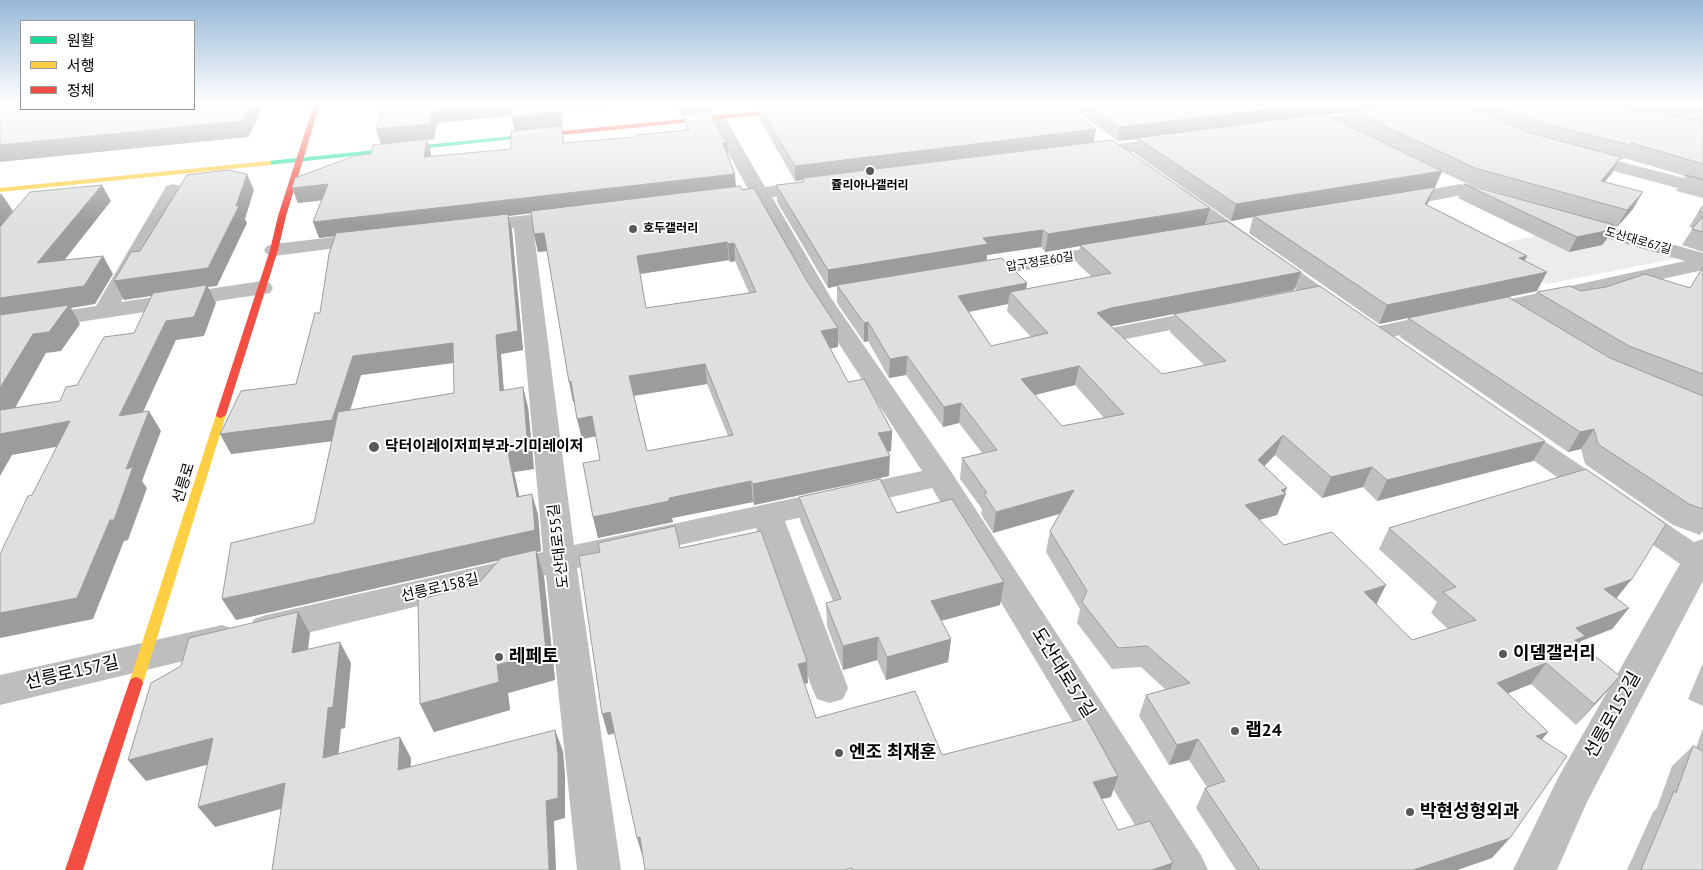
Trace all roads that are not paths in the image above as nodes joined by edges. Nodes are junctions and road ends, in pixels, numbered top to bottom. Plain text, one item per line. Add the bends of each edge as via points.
1 (305, 145) edge
2 (454, 145) edge
3 (732, 145) edge
4 (1108, 145) edge
5 (1156, 145) edge
6 (1115, 150) junction
7 (1558, 151) edge
8 (1066, 156) edge
9 (301, 160) junction
10 (1138, 166) edge
11 (1435, 178) edge
12 (1161, 182) edge
13 (829, 185) edge
14 (47, 186) junction
15 (1703, 189) edge
16 (0, 190) edge
17 (173, 190) dead end
18 (1460, 190) junction
19 (760, 193) junction
20 (1479, 196) edge
21 (701, 200) edge
22 (1374, 205) edge
23 (30, 207) edge
24 (587, 214) edge
25 (1554, 217) edge
26 (524, 221) junction
27 (1259, 226) edge
28 (456, 228) edge
29 (1230, 231) junction
30 (389, 236) edge
31 (1201, 236) edge
32 (1132, 247) edge
33 (274, 250) junction
34 (1703, 260) edge
35 (1703, 264) edge
36 (956, 276) edge
37 (262, 288) junction
38 (1318, 294) junction
39 (1289, 300) edge
40 (1504, 307) junction
41 (1231, 311) edge
42 (104, 312) junction
43 (1528, 322) edge
44 (0, 327) edge
45 (1116, 334) edge
46 (1373, 334) junction
47 (1398, 351) edge
48 (1487, 414) edge
49 (940, 477) junction
50 (767, 515) junction
51 (1701, 559) edge
52 (560, 560) junction
53 (144, 657) junction
54 (830, 688) dead end
55 (0, 690) edge
56 (74, 870) edge
57 (599, 870) edge
58 (1186, 870) edge
59 (1535, 870) edge

1 - 9 main road, 선릉로
2 - 9 main road
3 - 19 street
4 - 6 street
5 - 6 street
6 - 8 street
6 - 10 street
7 - 15 street
9 - 14 main road
9 - 33 main road, 선릉로
11 - 18 street
12 - 29 street
13 - 19 street
14 - 16 main road
14 - 23 street
17 - 42 street
18 - 20 street
18 - 22 street
19 - 21 street
19 - 49 street via 830,297
24 - 26 street
25 - 34 street, 도산대로67길
26 - 28 street
26 - 52 street, 도산대로55길
27 - 29 street
29 - 31 street
29 - 38 street
30 - 33 street
32 - 36 street, 압구정로60길
33 - 37 main road, 선릉로
35 - 40 street, 도산대로67길
37 - 42 street
37 - 53 main road, 선릉로
38 - 39 street
38 - 46 street
40 - 43 street
40 - 46 street, 도산대로67길
41 - 45 street
42 - 44 street
46 - 47 street
48 - 51 street
49 - 50 street, 선릉로158길
49 - 58 street, 도산대로57길
50 - 52 street, 선릉로158길
50 - 54 street
51 - 59 street, 선릉로152길 via 1572,789
52 - 53 street, 선릉로158길
52 - 57 street, 도산대로55길
53 - 55 street, 선릉로157길
53 - 56 main road, 선릉로

